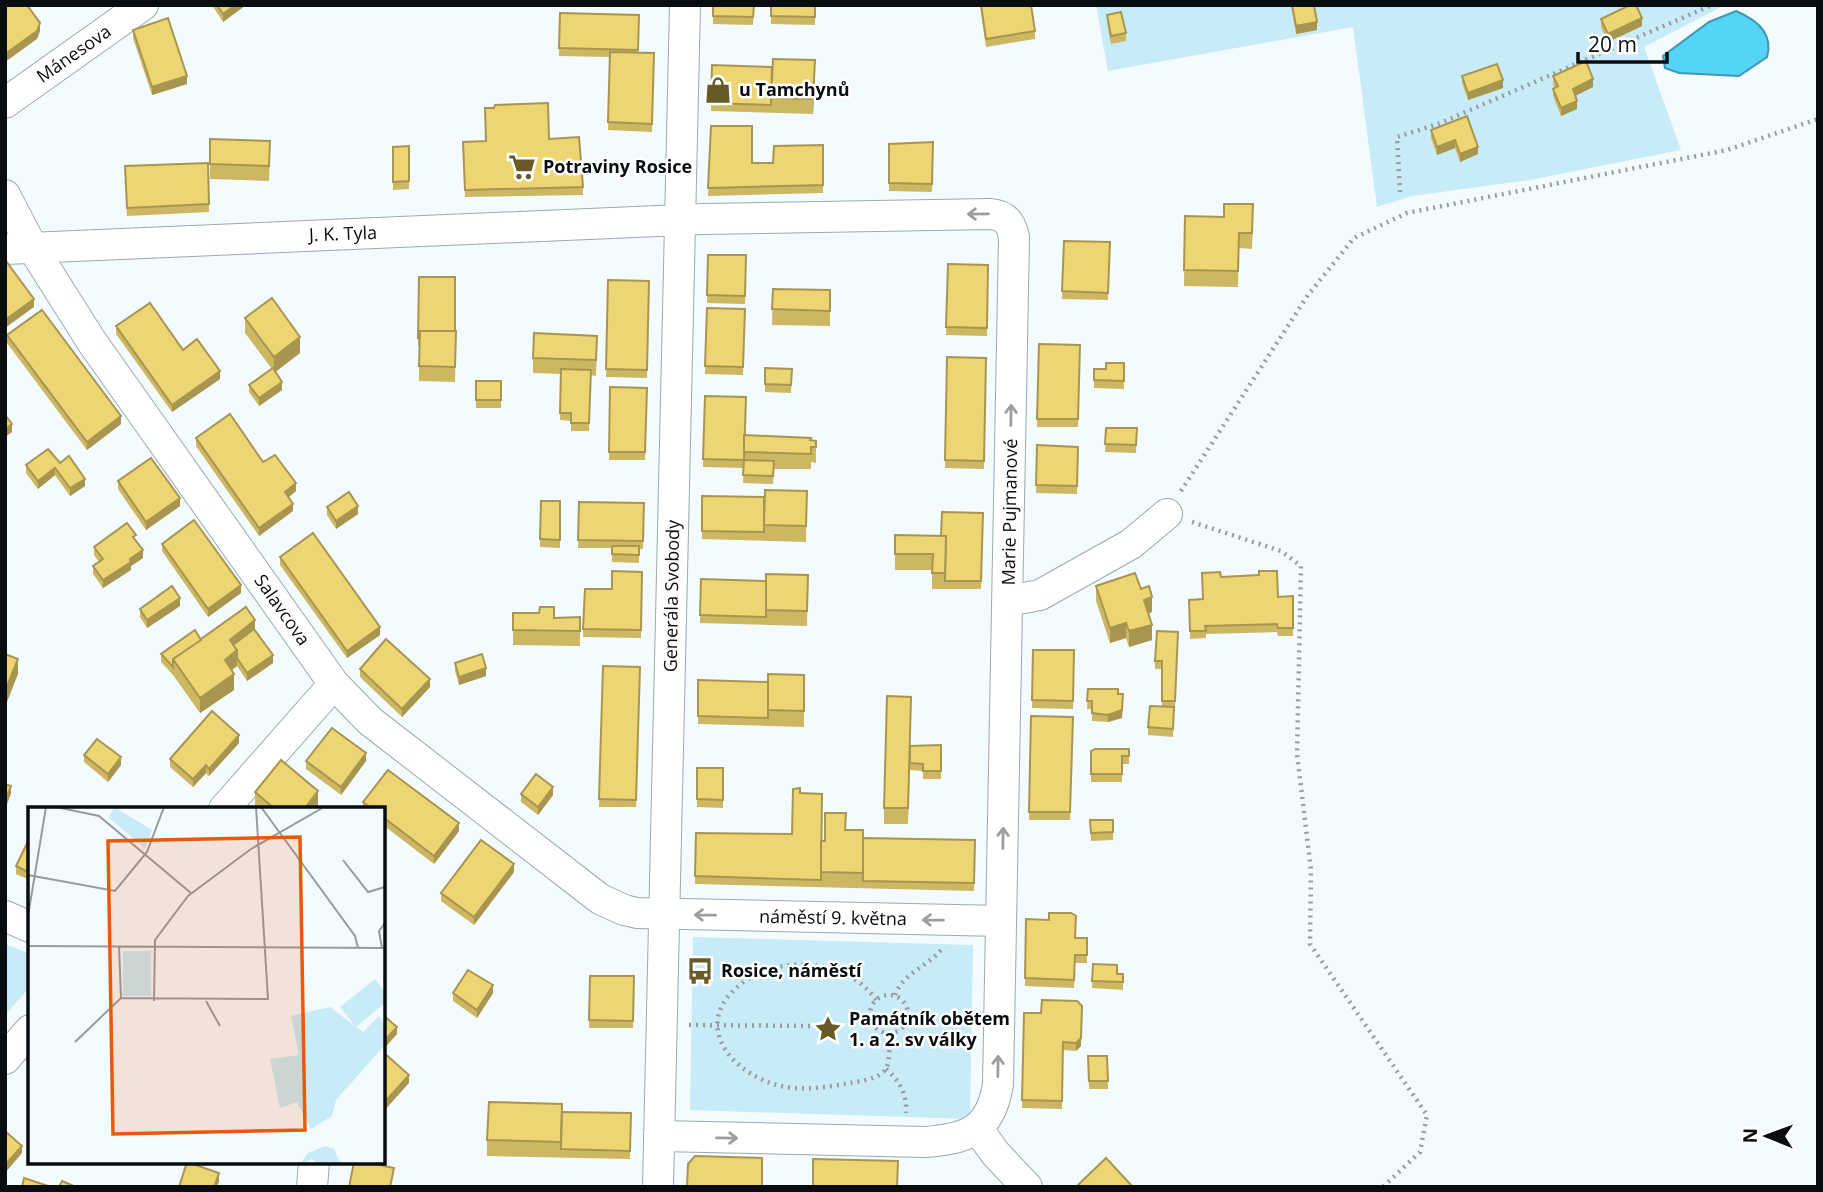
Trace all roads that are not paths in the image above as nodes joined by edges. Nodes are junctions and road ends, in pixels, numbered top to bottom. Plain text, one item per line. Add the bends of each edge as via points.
1 (143, 5) edge
2 (685, 5) edge
3 (5, 103) edge
4 (5, 195) edge
5 (681, 220) junction
6 (19, 248) edge
7 (1167, 514) road end
8 (1008, 601) junction
9 (334, 684) junction
10 (226, 807) edge
11 (664, 914) junction
12 (5, 916) edge
13 (1001, 922) junction
14 (28, 926) edge
15 (28, 1032) edge
16 (5, 1059) edge
17 (978, 1129) junction
18 (659, 1136) junction
19 (314, 1164) edge
20 (312, 1187) edge
21 (657, 1187) edge
22 (1027, 1187) edge

1 - 3 street, Mánesova
2 - 5 street, Generála Svobody
4 - 6 street, Salavcova
5 - 6 street, J. K. Tyla
8 -> 5 street, Marie Pujmanové via 1014,237 1010,222 990,214
5 - 11 street, Generála Svobody
6 - 9 street, Salavcova via 92,342
7 - 8 street via 1131,544 1089,569 1041,595
13 -> 8 street, Marie Pujmanové
9 - 10 street
9 - 11 street, Salavcova via 370,721 600,899 624,911
13 -> 11 street, náměstí 9. května
11 - 18 street, Generála Svobody
12 - 14 street
17 -> 13 street, Marie Pujmanové via 991,1110 998,1084
15 - 16 street
18 -> 17 street via 905,1142 946,1141
17 - 22 street
18 - 21 street, Generála Svobody
19 - 20 street

